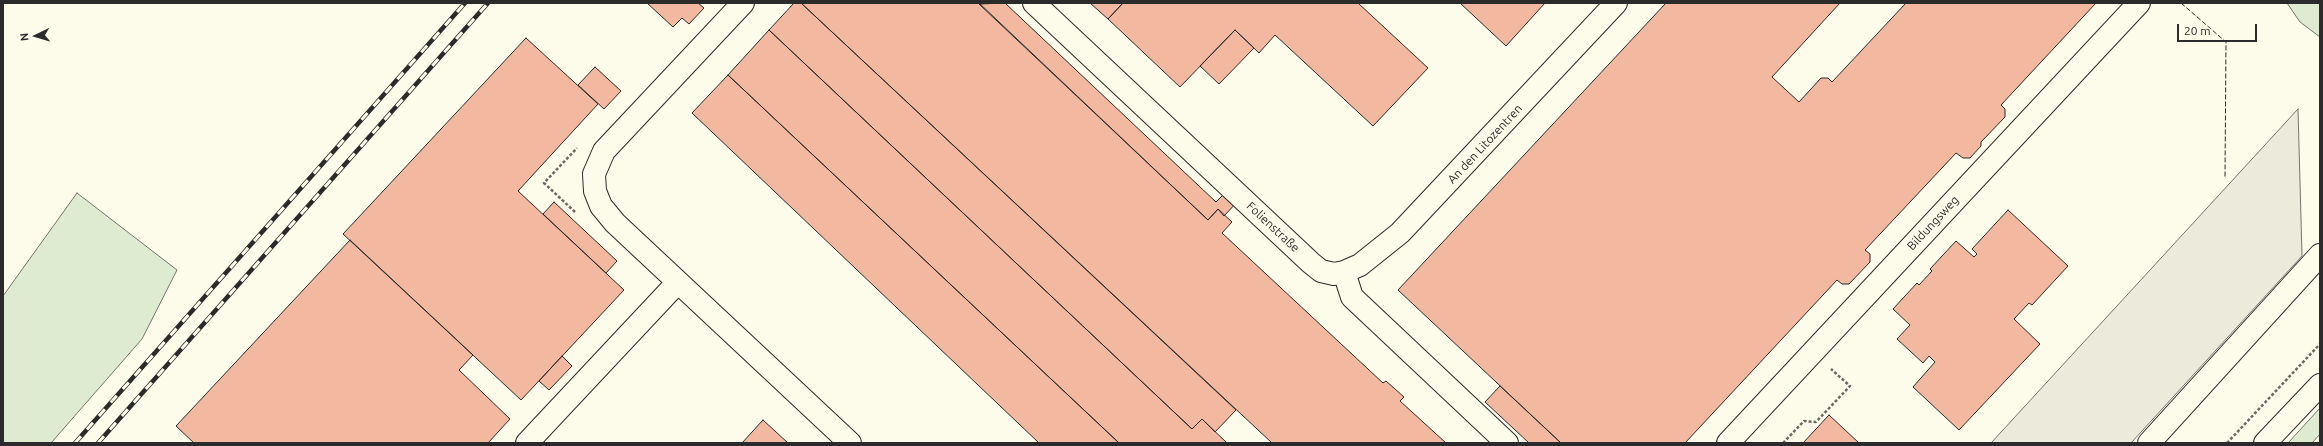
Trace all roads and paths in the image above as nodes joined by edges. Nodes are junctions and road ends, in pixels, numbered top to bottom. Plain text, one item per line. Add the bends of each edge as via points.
1 (743, 3) edge
2 (1034, 3) edge
3 (1616, 3) edge
4 (2139, 3) edge
5 (582, 143) dead end
6 (578, 215) dead end
7 (2320, 255) edge
8 (1344, 272) junction
9 (678, 282) junction
10 (2320, 344) edge
11 (2320, 385) edge
12 (527, 443) edge
13 (850, 443) edge
14 (1507, 443) edge
15 (1728, 443) edge
16 (2149, 443) edge
17 (2227, 443) edge
18 (2265, 443) edge

1 - 9 main road via 604,151 594,174 596,196 607,215
2 - 8 main road, Folienstraße via 1315,267 1329,274
3 - 8 main road, An den Litozentren via 1405,228 1376,255
4 - 15 main road, Bildungsweg
5 - 6 path via 544,183
7 - 16 main road
8 - 14 main road via 1352,297
9 - 12 main road
9 - 13 main road
10 - 17 path
11 - 18 main road

